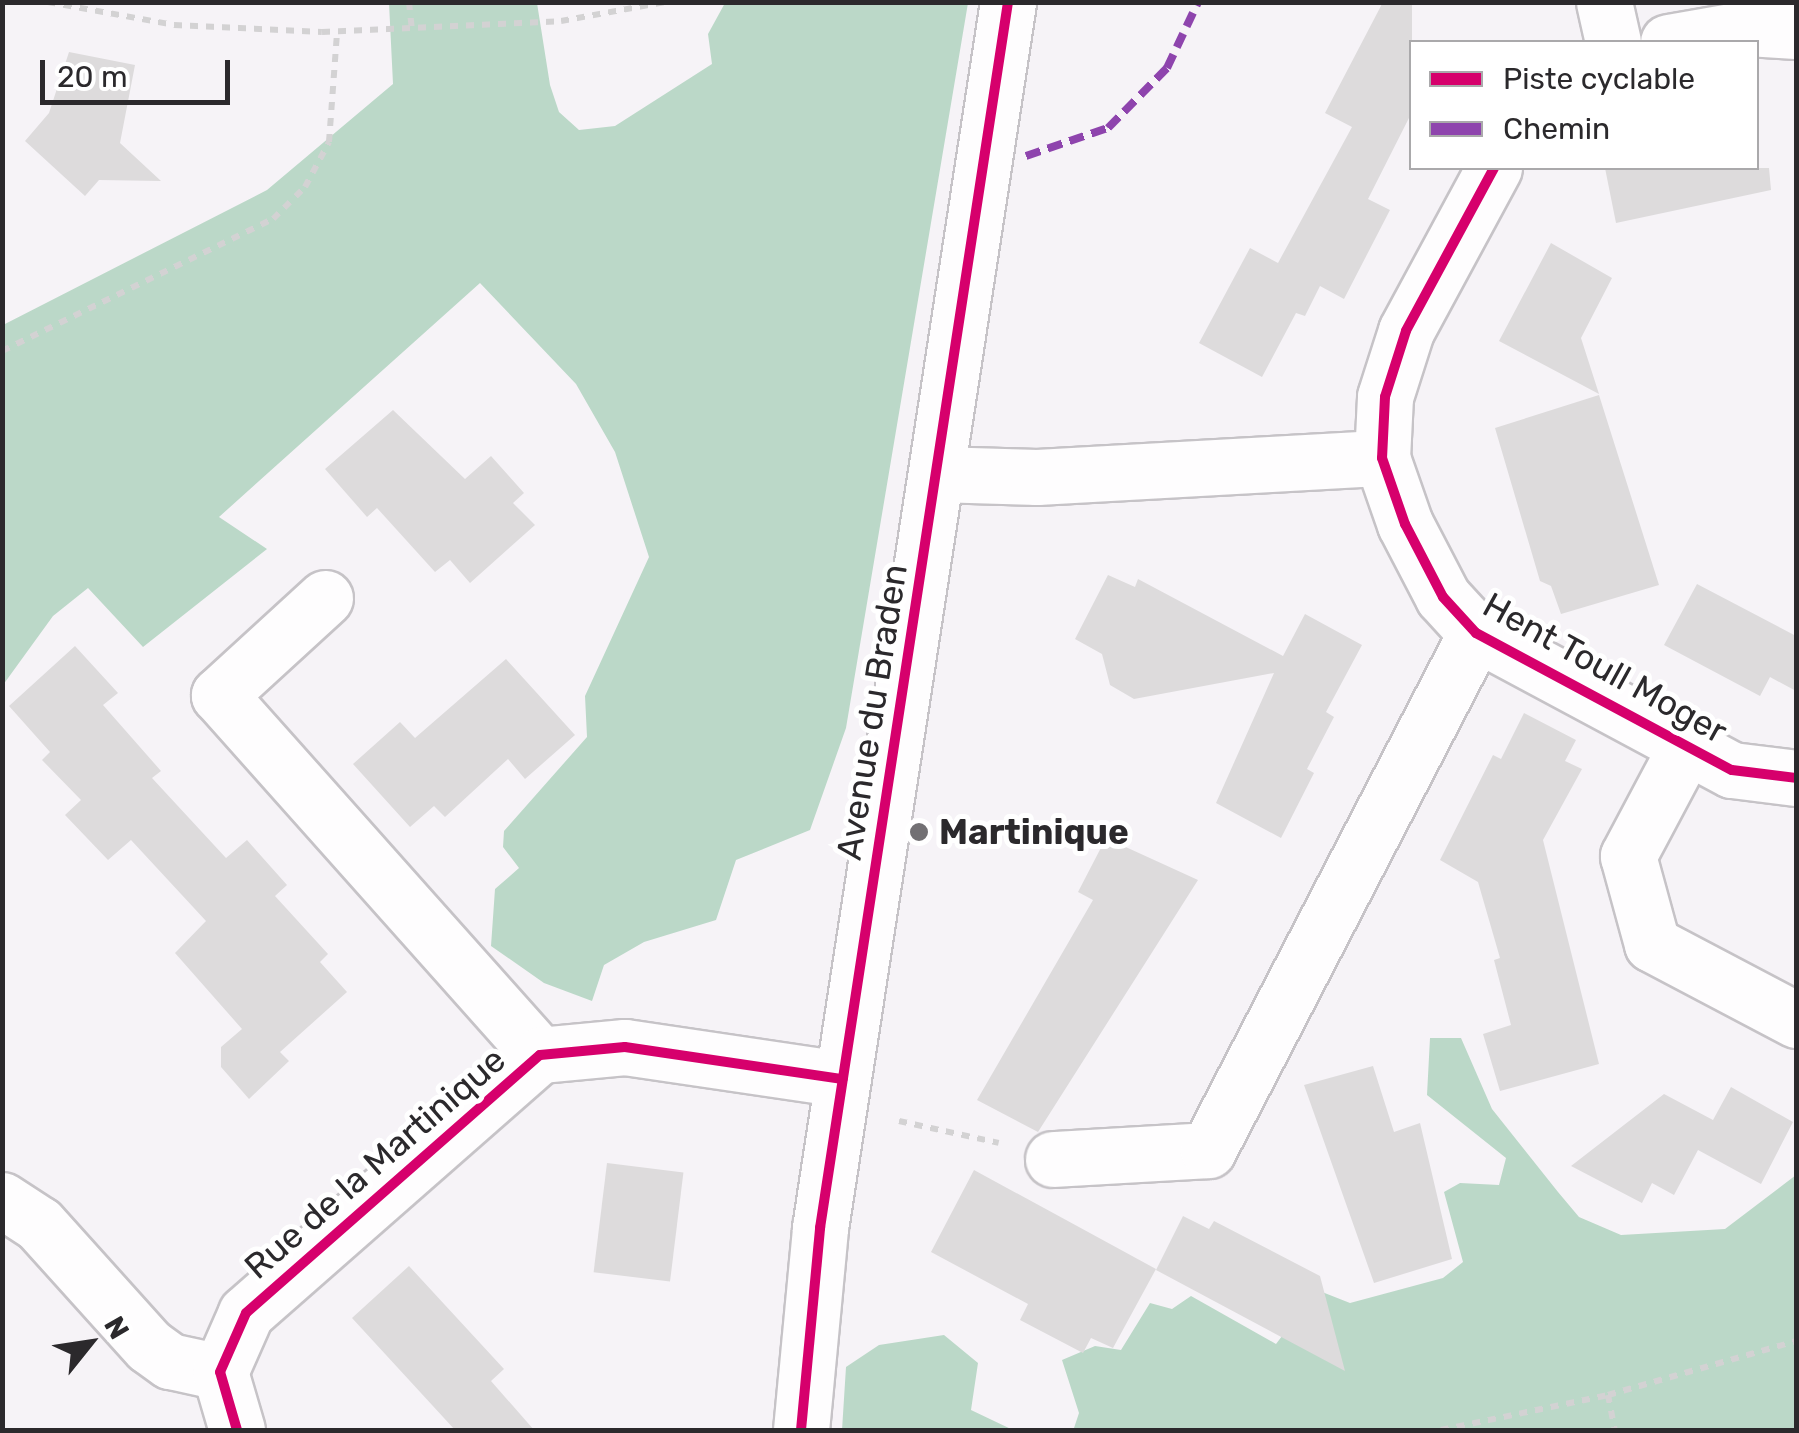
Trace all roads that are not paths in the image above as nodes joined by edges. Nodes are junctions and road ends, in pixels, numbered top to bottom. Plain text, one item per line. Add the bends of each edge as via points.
1 (1008, 2) edge
2 (1604, 2) edge
3 (1762, 21) edge
4 (1613, 40) edge
5 (1677, 40) edge
6 (1493, 170) edge
7 (1382, 458) junction
8 (936, 474) junction
9 (326, 598) dead end
10 (1476, 634) junction
11 (1686, 745) junction
12 (1796, 778) edge
13 (1796, 1020) edge
14 (540, 1055) junction
15 (841, 1093) junction
16 (1052, 1158) road end
17 (2, 1200) edge
18 (220, 1372) junction
19 (237, 1430) edge
20 (801, 1430) edge

1 - 8 street, Avenue du Braden
2 - 4 street
3 - 5 street
6 - 7 street, Hent Toull Moger via 1399,350 1384,397
7 - 8 street via 1037,477
7 - 10 street, Hent Toull Moger via 1435,583
8 - 15 street, Avenue du Braden
9 - 14 street, Rue de la Martinique via 220,695
10 - 11 street, Hent Toull Moger
10 - 16 street, Hent Toull Moger via 1208,1150
11 - 12 street, Hent Toull Moger via 1744,774
11 - 13 street, Hent Toull Moger via 1628,856 1652,944
14 - 15 street, Rue de la Martinique via 625,1047
14 - 18 street, Rue de la Martinique via 269,1290 233,1331
15 - 20 street, Avenue du Braden via 807,1327
17 - 18 street via 40,1224 149,1346 170,1361
18 - 19 street

